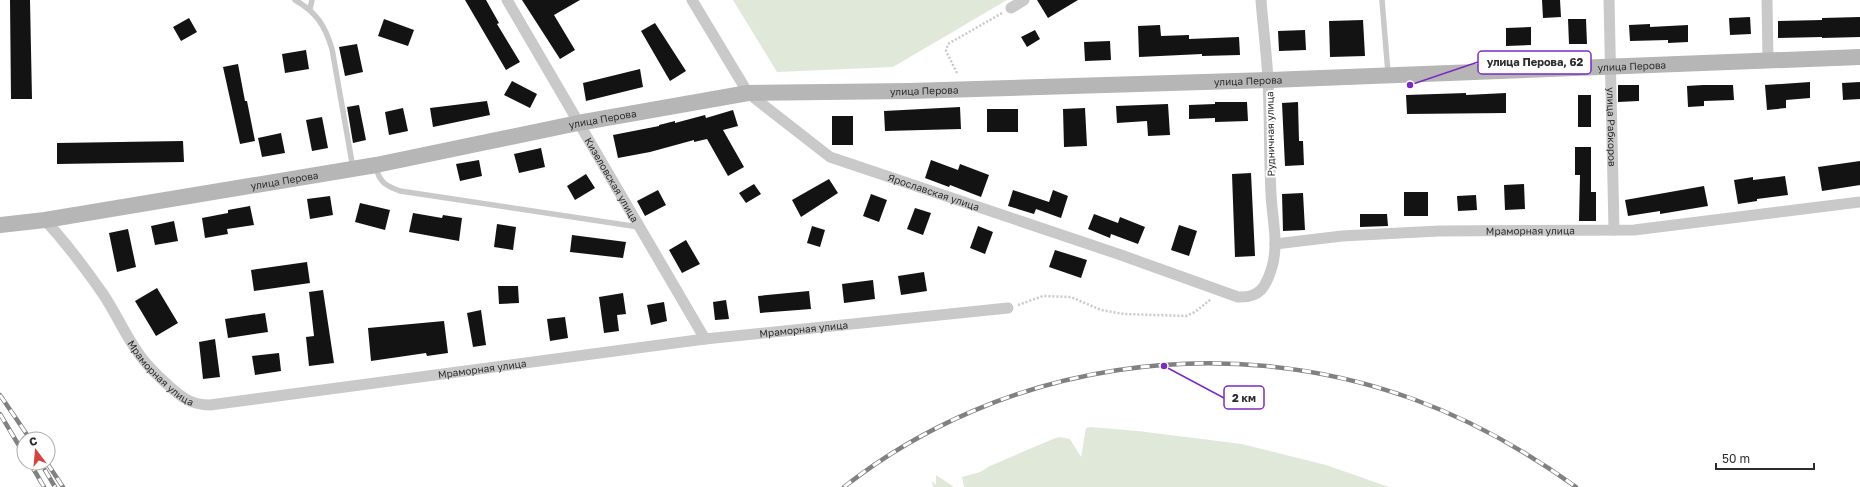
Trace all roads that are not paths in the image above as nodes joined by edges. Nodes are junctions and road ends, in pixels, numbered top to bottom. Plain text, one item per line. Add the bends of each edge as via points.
1 (295, 0) edge
2 (312, 0) edge
3 (506, 0) edge
4 (692, 0) edge
5 (1024, 0) edge
6 (1261, 0) edge
7 (1382, 0) edge
8 (1609, 0) edge
9 (1767, 0) edge
10 (1011, 8) road end
11 (310, 9) junction
12 (1860, 57) edge
13 (1768, 61) junction
14 (1611, 68) junction
15 (1388, 76) junction
16 (1268, 80) junction
17 (748, 93) junction
18 (578, 124) junction
19 (376, 165) junction
20 (353, 168) junction
21 (1860, 202) edge
22 (44, 220) junction
23 (0, 225) edge
24 (641, 228) junction
25 (1614, 230) junction
26 (1275, 244) junction
27 (1008, 308) road end
28 (705, 339) junction

1 - 11 lane
2 - 11 lane
3 - 18 street, Кизеловская улица
4 - 17 street, Ярославская улица
5 - 10 street
6 - 16 street, Рудничная улица
7 - 15 lane
8 - 14 street, улица Рабкоров
9 - 13 street
11 - 20 lane via 327,31 332,49
12 - 13 main road, улица Перова
13 - 14 main road, улица Перова
14 - 15 main road, улица Перова
14 - 25 street, улица Рабкоров
15 - 16 main road, улица Перова
16 - 17 main road, улица Перова via 909,91
16 - 26 street, Рудничная улица
17 - 18 main road, улица Перова
17 - 26 street, Ярославская улица via 830,157 1238,297 1255,296 1261,289 1272,266
18 - 19 main road, улица Перова
18 - 24 street, Кизеловская улица
19 - 20 main road, улица Перова
19 - 24 lane via 380,180 386,186 400,191
20 - 22 main road, улица Перова
21 - 25 street, Мраморная улица via 1666,227
22 - 23 main road, улица Перова
22 - 28 street, Мраморная улица via 86,269 145,363 180,395 202,405
24 - 28 street, Кизеловская улица
25 - 26 street, Мраморная улица via 1440,231 1342,236
27 - 28 street, Мраморная улица

